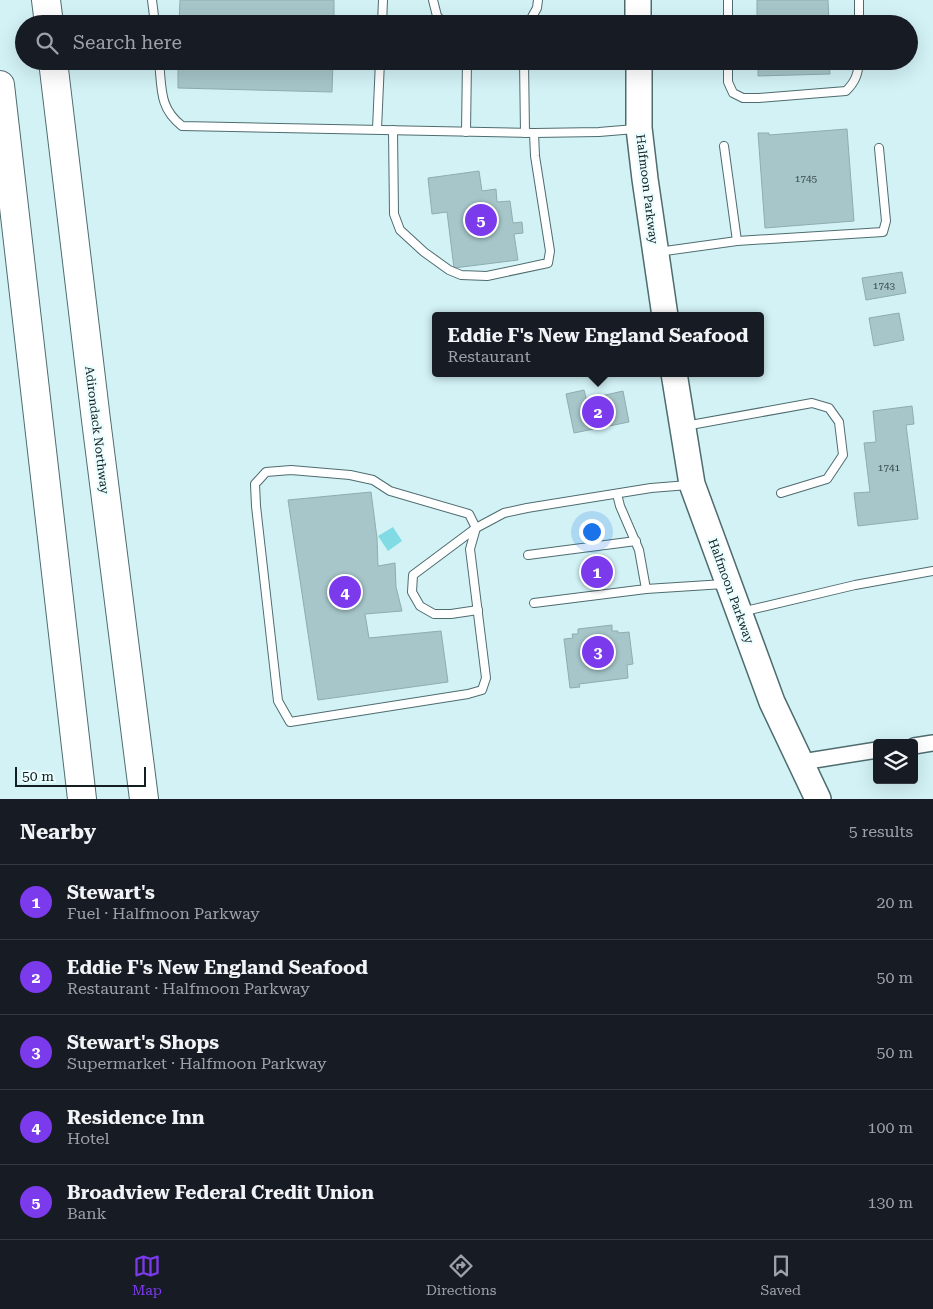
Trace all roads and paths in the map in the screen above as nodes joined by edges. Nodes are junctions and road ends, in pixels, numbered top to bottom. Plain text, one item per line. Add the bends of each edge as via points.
1 (46, 0) edge
2 (152, 0) edge
3 (383, 0) edge
4 (433, 0) edge
5 (538, 0) edge
6 (638, 0) edge
7 (728, 0) edge
8 (859, 0) edge
9 (48, 15) edge
10 (153, 15) edge
11 (382, 15) edge
12 (437, 15) edge
13 (533, 15) edge
14 (638, 15) edge
15 (728, 15) edge
16 (859, 15) edge
17 (54, 70) edge
18 (160, 70) edge
19 (380, 70) edge
20 (467, 70) edge
21 (525, 70) edge
22 (639, 70) edge
23 (728, 70) edge
24 (858, 70) edge
25 (0, 85) edge
26 (639, 128) junction
27 (377, 129) junction
28 (393, 130) junction
29 (466, 132) junction
30 (529, 133) junction
31 (724, 146) dead end
32 (879, 148) dead end
33 (737, 241) junction
34 (656, 253) junction
35 (664, 312) edge
36 (675, 377) edge
37 (683, 426) junction
38 (692, 484) junction
39 (781, 493) dead end
40 (617, 494) junction
41 (476, 528) junction
42 (636, 541) junction
43 (528, 555) dead end
44 (933, 571) edge
45 (728, 584) junction
46 (646, 590) junction
47 (534, 603) dead end
48 (478, 610) junction
49 (739, 612) junction
50 (933, 743) edge
51 (918, 745) edge
52 (873, 751) edge
53 (802, 762) junction
54 (82, 799) edge
55 (144, 799) edge
56 (818, 799) edge

1 - 9 highway
2 - 10 lane
3 - 11 lane
4 - 12 lane
5 - 13 lane
6 - 14 main road
7 - 15 lane
8 - 16 lane
17 - 55 highway, Adirondack Northway
18 - 27 lane via 163,103 171,118 182,126
19 - 27 lane
20 - 29 lane
21 - 30 lane
22 - 26 main road, Halfmoon Parkway
23 - 24 lane via 728,82 733,93 743,98 846,91 854,83
25 - 54 highway
26 - 30 lane
26 - 34 main road, Halfmoon Parkway
27 - 28 lane
28 - 29 lane
28 - 30 lane via 394,214 400,230 449,270 461,275 487,276 548,263 550,251
29 - 30 lane
31 - 33 lane
32 - 33 lane via 886,221 883,232
33 - 34 lane
34 - 35 main road, Halfmoon Parkway
36 - 37 main road, Halfmoon Parkway
37 - 38 main road, Halfmoon Parkway
37 - 39 lane via 812,403 829,408 839,422 844,455 827,479
38 - 40 lane
38 - 45 main road, Halfmoon Parkway
40 - 41 lane via 504,513
40 - 42 lane
41 - 48 lane via 470,549
41 - 48 lane via 413,575 412,592 420,606 434,614
41 - 48 lane via 470,514 390,491 373,480 350,475 291,470 266,472 255,484 278,701 290,722 482,690 486,678
42 - 43 lane
42 - 46 lane
44 - 49 lane via 854,585
45 - 46 lane
45 - 49 main road, Halfmoon Parkway
46 - 47 lane
49 - 53 main road, Halfmoon Parkway via 772,702
50 - 51 street
52 - 53 street
53 - 56 main road, Halfmoon Parkway

